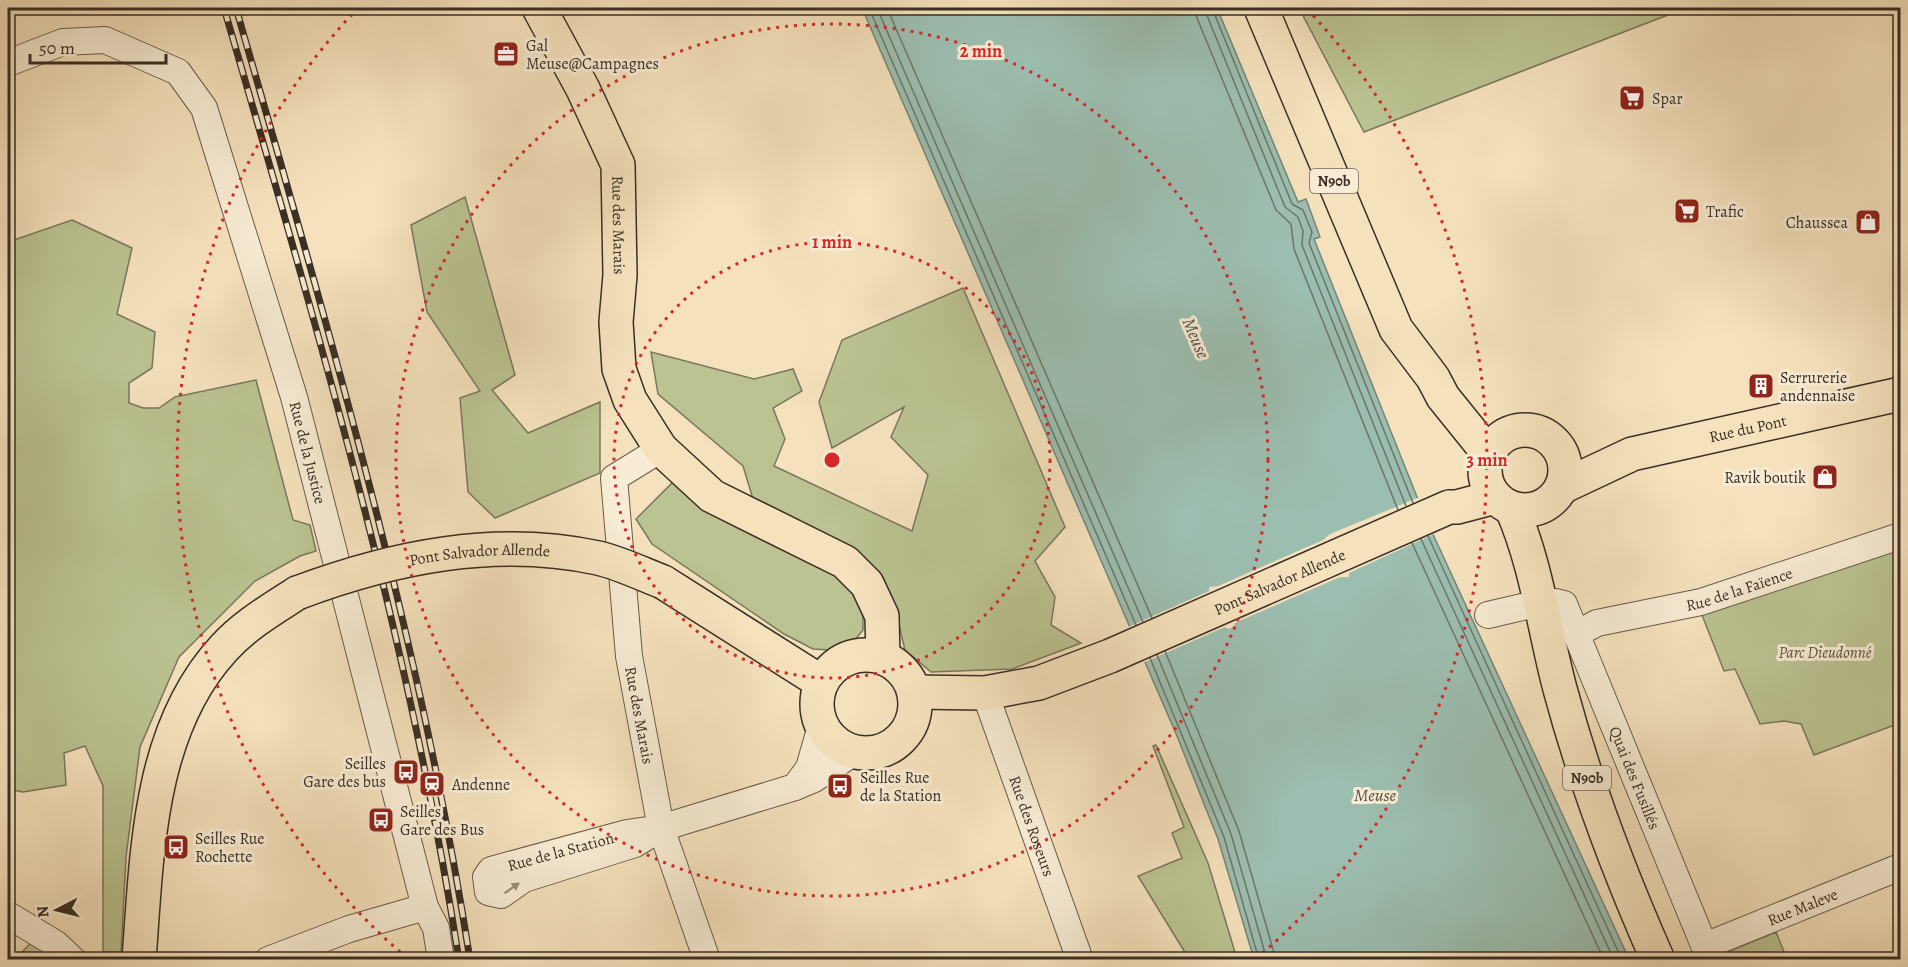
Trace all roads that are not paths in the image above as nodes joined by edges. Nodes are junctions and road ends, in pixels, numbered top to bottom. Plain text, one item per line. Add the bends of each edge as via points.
1 (539, 8) edge
2 (1261, 8) edge
3 (8, 63) edge
4 (1433, 378) junction
5 (1900, 394) edge
6 (1518, 430) junction
7 (1558, 446) junction
8 (661, 449) junction
9 (1632, 454) junction
10 (1514, 488) junction
11 (1900, 536) edge
12 (1540, 599) junction
13 (1488, 615) dead end
14 (1576, 634) junction
15 (883, 658) junction
16 (821, 682) junction
17 (914, 692) junction
18 (985, 693) junction
19 (821, 726) junction
20 (853, 753) junction
21 (795, 787) junction
22 (661, 828) junction
23 (1900, 867) edge
24 (425, 907) junction
25 (8, 915) edge
26 (1708, 953) edge
27 (74, 960) edge
28 (139, 960) edge
29 (268, 960) edge
30 (441, 960) edge
31 (707, 960) edge
32 (1080, 960) edge
33 (1658, 960) edge

1 - 8 main road, Rue des Marais via 583,88 618,165 619,369 630,400
2 - 4 main road, N90b via 1392,318 1411,352
3 - 24 street, Rue de la Justice via 63,42 105,40 178,72 204,108 294,397
4 - 6 main road, N90b via 1451,387 1490,419
4 - 10 main road, N90b via 1443,397
5 - 9 main road, Rue du Pont
6 - 7 main road via 1533,430
6 - 10 main road via 1496,443
7 - 9 main road, Rue du Pont via 1584,452
7 - 10 main road via 1565,459 1566,474
8 - 15 main road, Rue des Marais via 712,496 845,562 867,584 882,616
8 - 22 street, Rue des Marais via 614,478 629,656
9 - 10 main road, Rue du Pont
10 - 12 main road, N90b
10 - 18 main road, Pont Salvador Allende via 1449,507 1110,656 1039,683
11 - 14 street, Rue de la Faïence via 1701,602 1597,623
12 - 13 street
12 - 14 street, Quai des Fusillés via 1564,604
12 - 33 main road, N90b via 1580,758 1618,867
14 - 26 street, Quai des Fusillés
15 - 16 main road via 860,655 837,664
15 - 17 main road via 903,671
16 - 19 main road via 816,704
16 - 28 main road, Pont Salvador Allende, bridge via 663,582 600,558 546,550 491,548 362,570 297,593 251,623 223,649 189,694 169,744 154,805
17 - 18 main road, Pont Salvador Allende
17 - 20 main road via 912,721 895,745 876,753
18 - 32 street, Rue des Roseurs
19 - 20 main road via 834,743
19 - 21 street via 809,768
20 - 21 street, Rue de la Station
21 - 22 street, Rue de la Station
22 -> 22 street, Rue de la Station via 627,833 491,870 486,877 489,892 501,895 524,879 635,844
22 - 31 street
23 - 26 street, Rue Maleve
24 - 29 street via 349,929
24 - 30 street, Rue de la Justice via 436,928
25 - 27 street via 56,944

